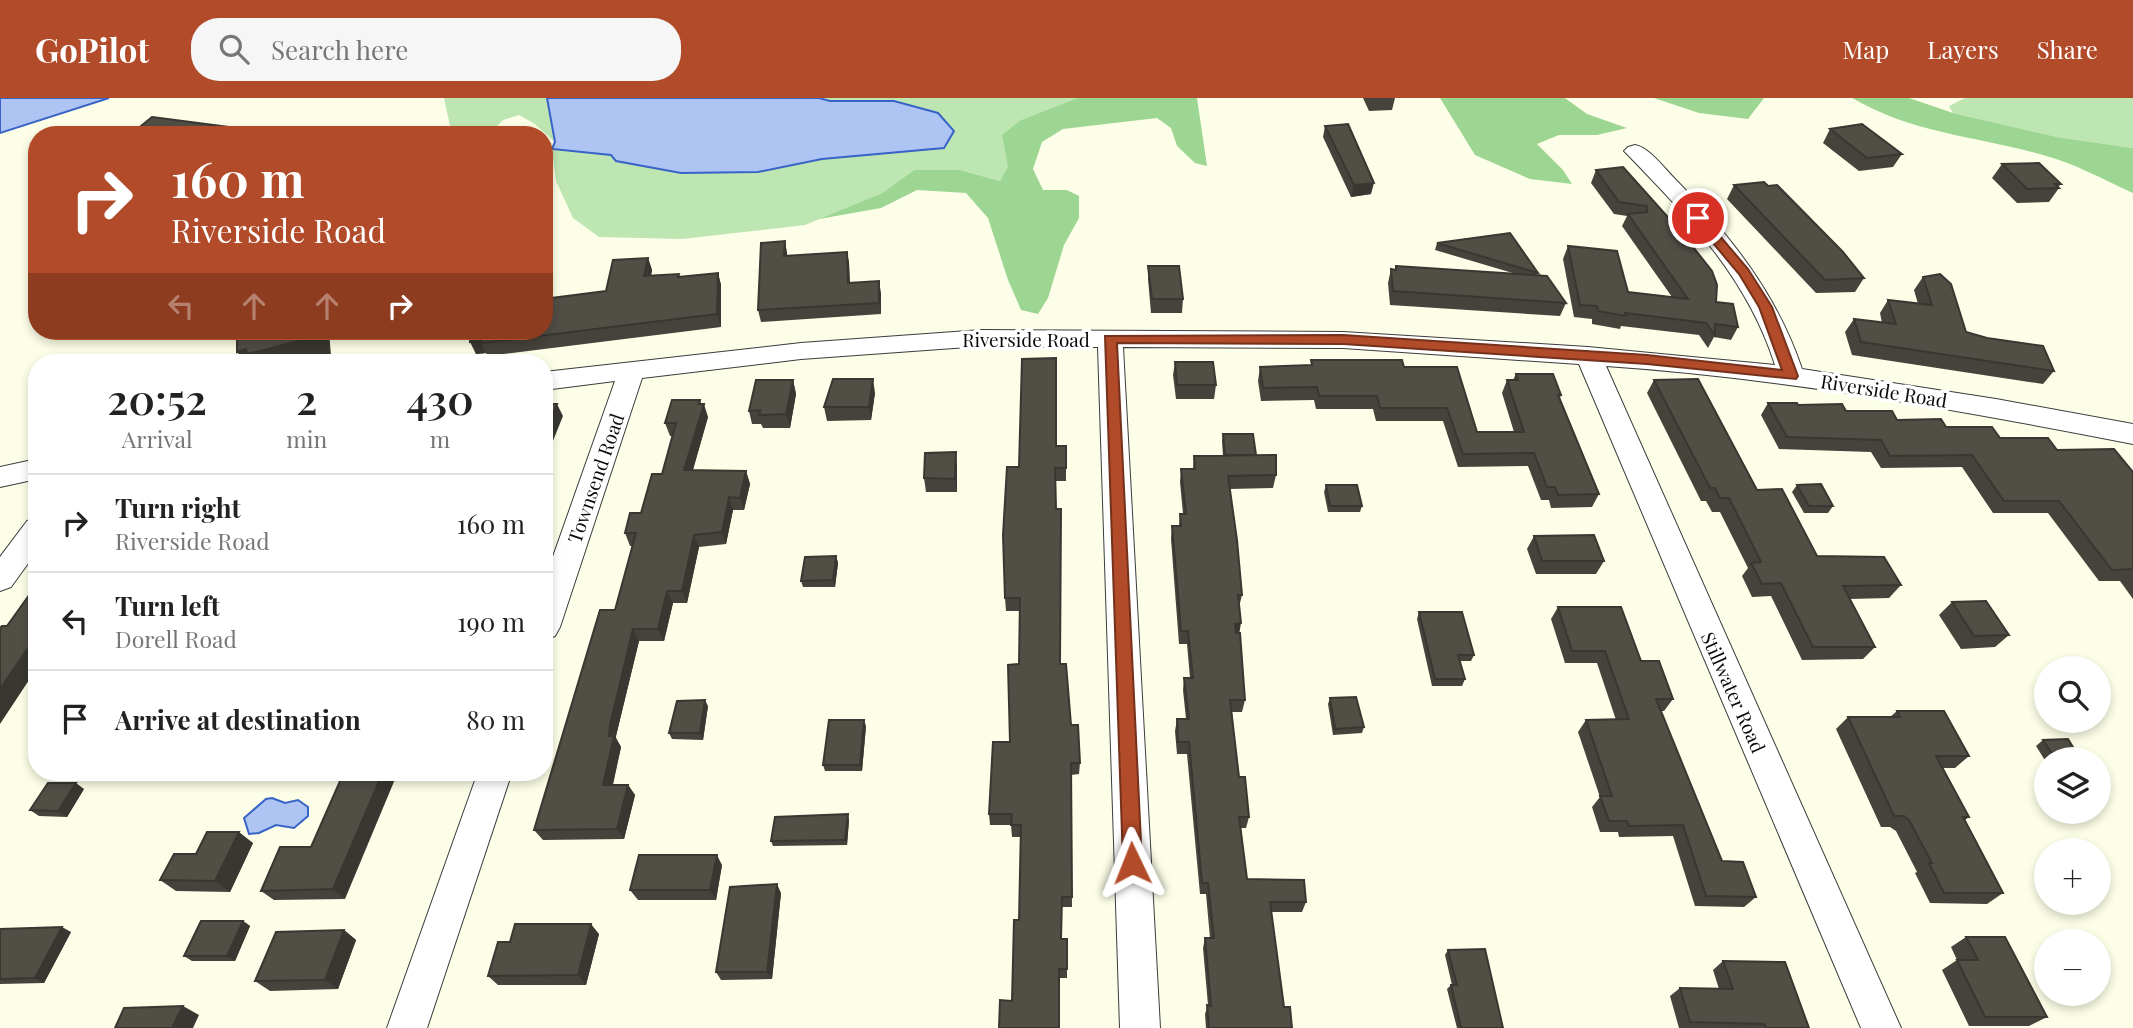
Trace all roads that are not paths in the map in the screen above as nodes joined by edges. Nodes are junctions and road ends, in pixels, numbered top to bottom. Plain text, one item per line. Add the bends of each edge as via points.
1 (1635, 151) dead end
2 (1110, 339) junction
3 (1588, 355) junction
4 (632, 369) junction
5 (1791, 376) junction
6 (553, 380) edge
7 (2132, 435) edge
8 (28, 471) edge
9 (0, 477) edge
10 (28, 541) edge
11 (0, 579) edge
12 (553, 601) edge
13 (492, 781) edge
14 (407, 1028) edge
15 (1140, 1028) edge
16 (1881, 1028) edge

1 - 5 street via 1744,272 1766,307
2 - 3 street, Riverside Road via 1343,340
2 - 4 street, Riverside Road via 900,342
2 - 15 street
3 - 5 street, Riverside Road
3 - 16 street, Stillwater Road
4 - 6 street, Riverside Road
4 - 12 street, Townsend Road
5 - 7 street, Riverside Road
8 - 9 street
10 - 11 street
13 - 14 street

